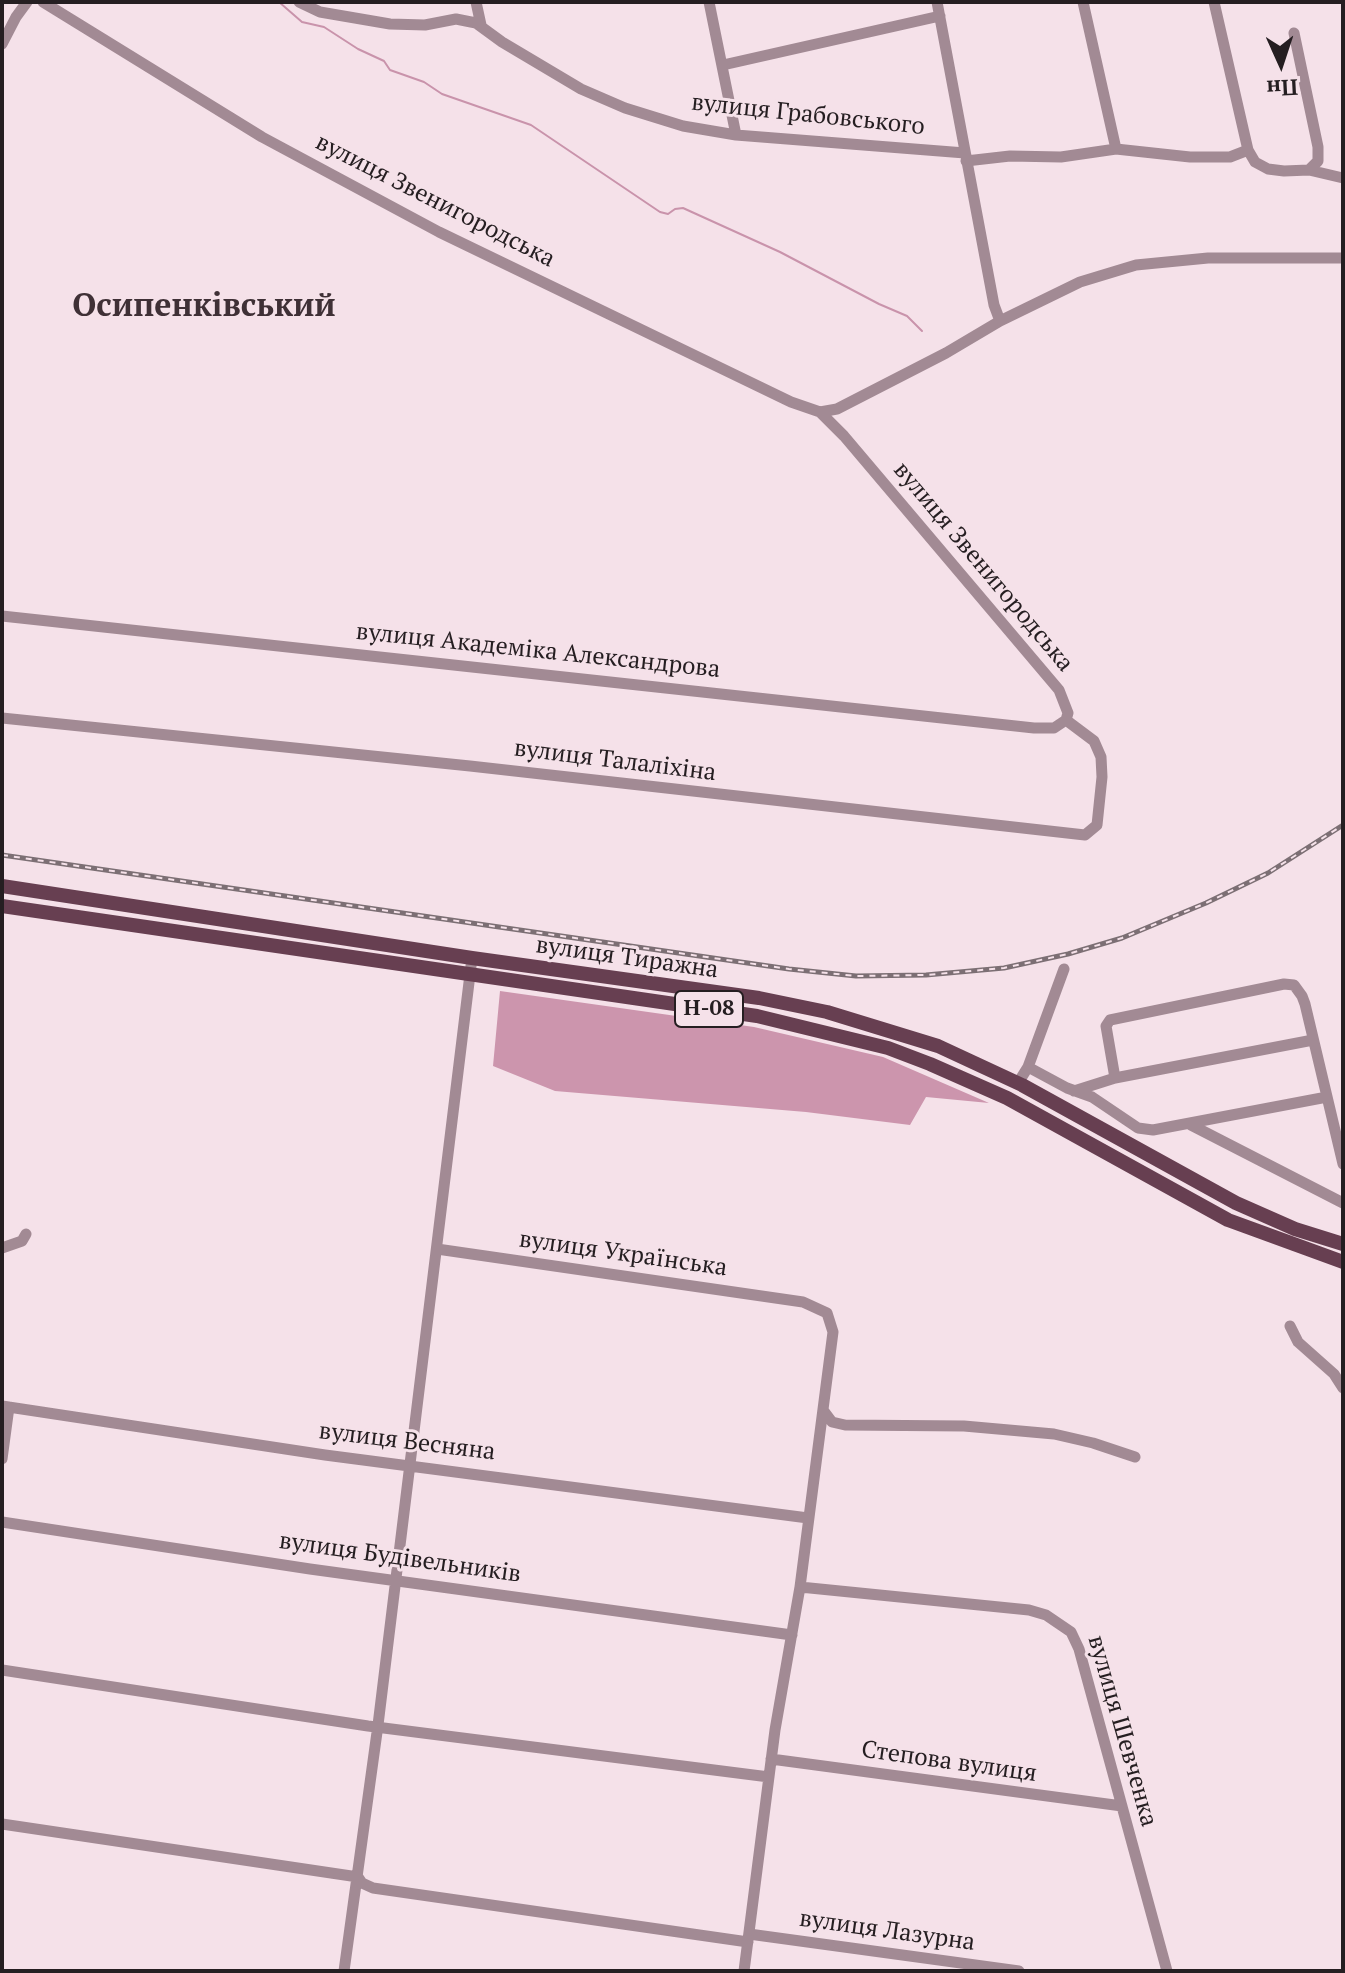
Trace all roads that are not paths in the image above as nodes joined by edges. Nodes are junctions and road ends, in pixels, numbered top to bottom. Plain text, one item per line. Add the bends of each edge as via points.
1 (27, 2) edge
2 (43, 2) edge
3 (299, 2) edge
4 (476, 2) edge
5 (709, 2) edge
6 (937, 2) edge
7 (1083, 2) edge
8 (1214, 2) edge
9 (940, 16) junction
10 (481, 25) junction
11 (1294, 33) dead end
12 (2, 44) edge
13 (723, 65) junction
14 (736, 135) junction
15 (1116, 149) junction
16 (1248, 150) junction
17 (965, 157) junction
18 (1309, 170) junction
19 (1343, 178) edge
20 (1343, 258) edge
21 (1000, 321) junction
22 (820, 412) junction
23 (2, 616) edge
24 (2, 718) edge
25 (1066, 720) junction
26 (2, 886) edge
27 (2, 906) edge
28 (472, 958) junction
29 (1064, 969) dead end
30 (470, 975) junction
31 (1313, 1040) junction
32 (1028, 1067) junction
33 (1115, 1078) junction
34 (1018, 1083) junction
35 (1074, 1091) junction
36 (1327, 1097) junction
37 (1007, 1098) junction
38 (1191, 1124) junction
39 (1343, 1164) edge
40 (1343, 1203) edge
41 (26, 1234) dead end
42 (1343, 1244) edge
43 (2, 1248) edge
44 (437, 1249) junction
45 (1343, 1262) edge
46 (1290, 1326) dead end
47 (1343, 1388) edge
48 (6, 1406) edge
49 (823, 1410) junction
50 (1135, 1457) dead end
51 (2, 1459) edge
52 (410, 1465) junction
53 (808, 1518) junction
54 (2, 1522) edge
55 (396, 1579) junction
56 (800, 1587) junction
57 (792, 1635) junction
58 (2, 1670) edge
59 (378, 1725) junction
60 (771, 1759) junction
61 (769, 1777) junction
62 (1122, 1806) junction
63 (2, 1824) edge
64 (358, 1877) junction
65 (748, 1938) junction
66 (344, 1971) edge
67 (744, 1971) edge
68 (1019, 1971) edge
69 (1167, 1971) edge

1 - 12 street
2 - 22 street, вулиця Звенигородська via 262,137 439,232
3 - 10 street via 320,12 390,24 456,19
4 - 10 street
5 - 13 street
6 - 9 street
7 - 15 street
8 - 16 street
9 - 13 street
9 - 17 street
10 - 14 street, вулиця Грабовського via 608,101 668,122
11 - 18 street via 1319,152
13 - 14 street
14 - 17 street, вулиця Грабовського
15 - 16 street, вулиця Грабовського via 1205,158
15 - 17 street, вулиця Грабовського via 1061,157
16 - 18 street via 1268,169
17 - 21 street
18 - 19 street
20 - 21 street via 1208,258 1136,265 1080,282
21 - 22 street via 837,409
22 - 25 street, вулиця Звенигородська via 1059,690
23 - 25 street, вулиця Академіка Александрова via 1034,728 1054,728
24 - 25 street, вулиця Талаліхіна via 1085,835 1097,825 1101,757 1094,741
26 - 28 main road, вулиця Тиражна / Н-08
27 - 30 main road, вулиця Тиражна / Н-08
28 - 30 street
28 - 34 main road, вулиця Тиражна / Н-08 via 827,1012 938,1046
29 - 32 street
30 - 37 main road, вулиця Тиражна / Н-08 via 757,1016 888,1048
30 - 44 street
31 - 33 street
31 - 33 street via 1302,996 1294,985 1280,984 1110,1020 1106,1026
31 - 36 street
32 - 34 street
32 - 35 street
33 - 35 street
34 - 37 main road
34 - 42 main road, вулиця Тиражна / Н-08 via 1236,1203
35 - 38 street via 1138,1128
36 - 38 street
36 - 39 street
37 - 45 main road, вулиця Тиражна / Н-08 via 1228,1220
38 - 40 street
41 - 43 street via 22,1241
44 - 49 street, вулиця Українська via 803,1302 827,1313 833,1332
44 - 52 street
46 - 47 street via 1298,1342
48 - 51 street
48 - 52 street, вулиця Весняна
49 - 50 street via 832,1422 845,1425 964,1426 1054,1434
49 - 53 street
52 - 53 street, вулиця Весняна
52 - 55 street
53 - 56 street
54 - 55 street, вулиця Будівельників
55 - 57 street, вулиця Будівельників
55 - 59 street
56 - 57 street
56 - 62 street, вулиця Шевченка via 1008,1607 1046,1615 1071,1632
57 - 60 street
58 - 59 street
59 - 61 street
59 - 64 street
60 - 61 street
60 - 62 street, Степова вулиця
61 - 65 street
62 - 69 street, вулиця Шевченка
63 - 64 street, вулиця Лазурна
64 - 65 street, вулиця Лазурна via 373,1888
64 - 66 street
65 - 67 street
65 - 68 street, вулиця Лазурна

